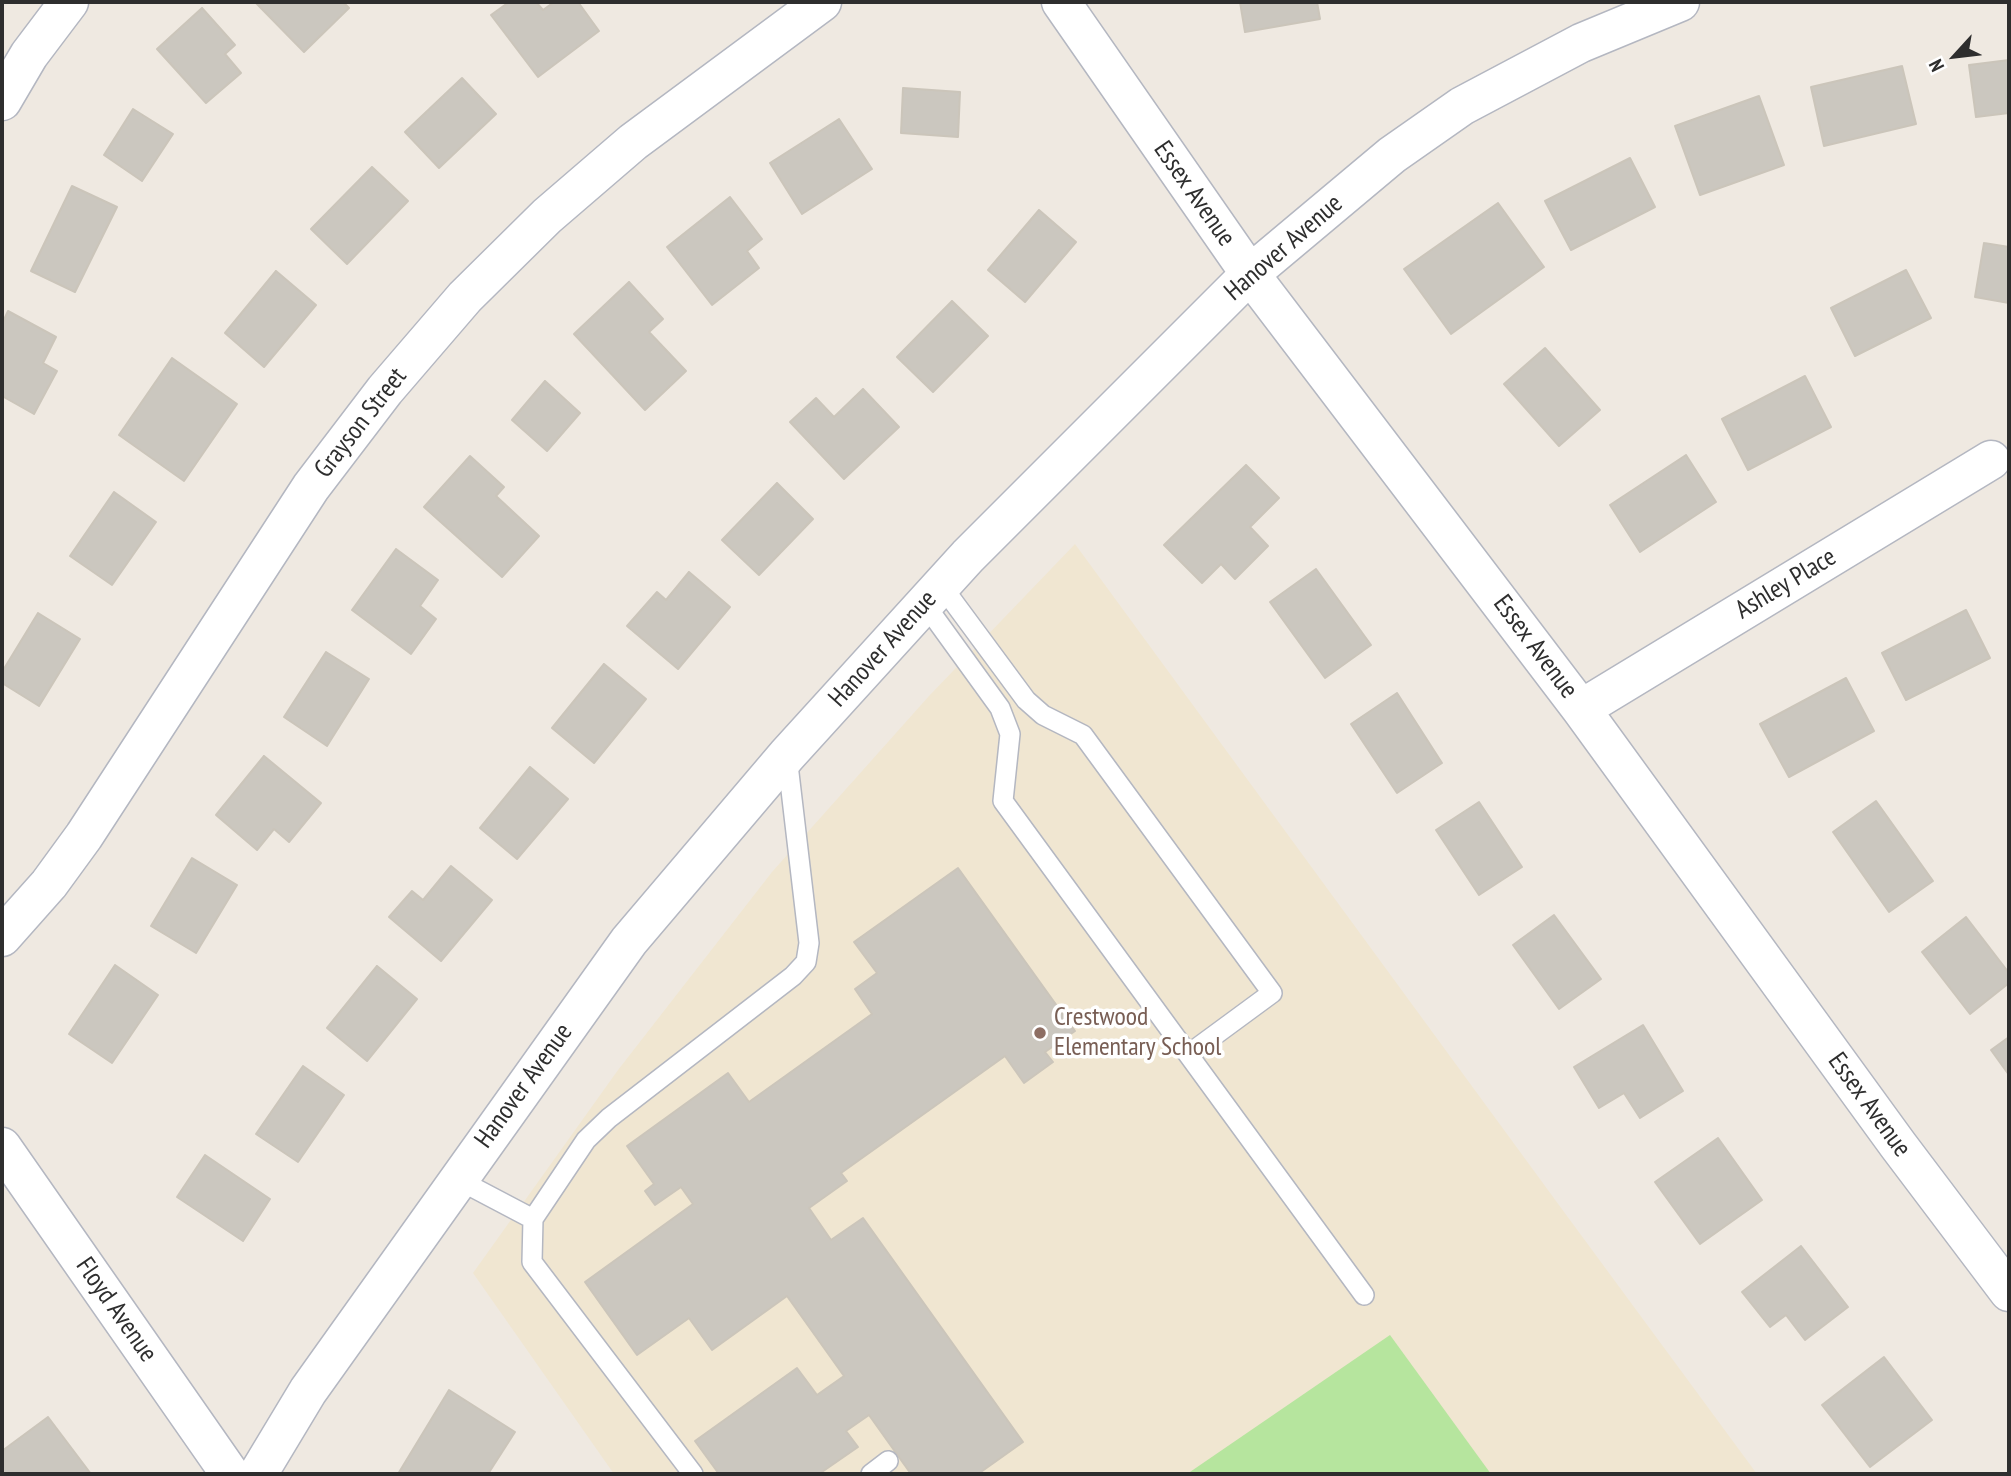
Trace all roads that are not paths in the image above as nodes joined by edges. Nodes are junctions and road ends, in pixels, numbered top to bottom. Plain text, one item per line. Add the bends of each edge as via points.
1 (69, 2) edge
2 (822, 2) edge
3 (1061, 2) edge
4 (1680, 2) edge
5 (2, 101) edge
6 (1250, 274) junction
7 (1992, 460) dead end
8 (932, 594) junction
9 (1581, 709) junction
10 (787, 755) junction
11 (2, 937) edge
12 (1189, 1054) junction
13 (2, 1147) edge
14 (457, 1179) junction
15 (533, 1219) junction
16 (2009, 1292) edge
17 (1364, 1295) dead end
18 (888, 1461) dead end
19 (230, 1474) edge
20 (258, 1474) edge
21 (693, 1474) edge
22 (871, 1474) edge

1 - 5 street
2 - 11 street, Grayson Street via 634,142 547,216 465,297 385,390 311,487 84,836
3 - 6 street, Essex Avenue
4 - 6 street, Hanover Avenue via 1581,43 1462,106 1392,155
6 - 8 street, Hanover Avenue
6 - 9 street, Essex Avenue
7 - 9 street, Ashley Place
8 - 10 street, Hanover Avenue
8 - 12 lane via 1000,708 1010,734 1003,801
8 - 12 lane via 1026,700 1043,715 1083,735 1272,993
9 - 16 street, Essex Avenue
10 - 14 street, Hanover Avenue via 629,941
10 - 15 lane via 809,943 806,962 609,1118 586,1140
12 - 17 lane
13 - 19 street, Floyd Avenue
14 - 15 lane
14 - 20 street, Hanover Avenue via 308,1391
15 - 21 lane via 532,1262
18 - 22 lane

